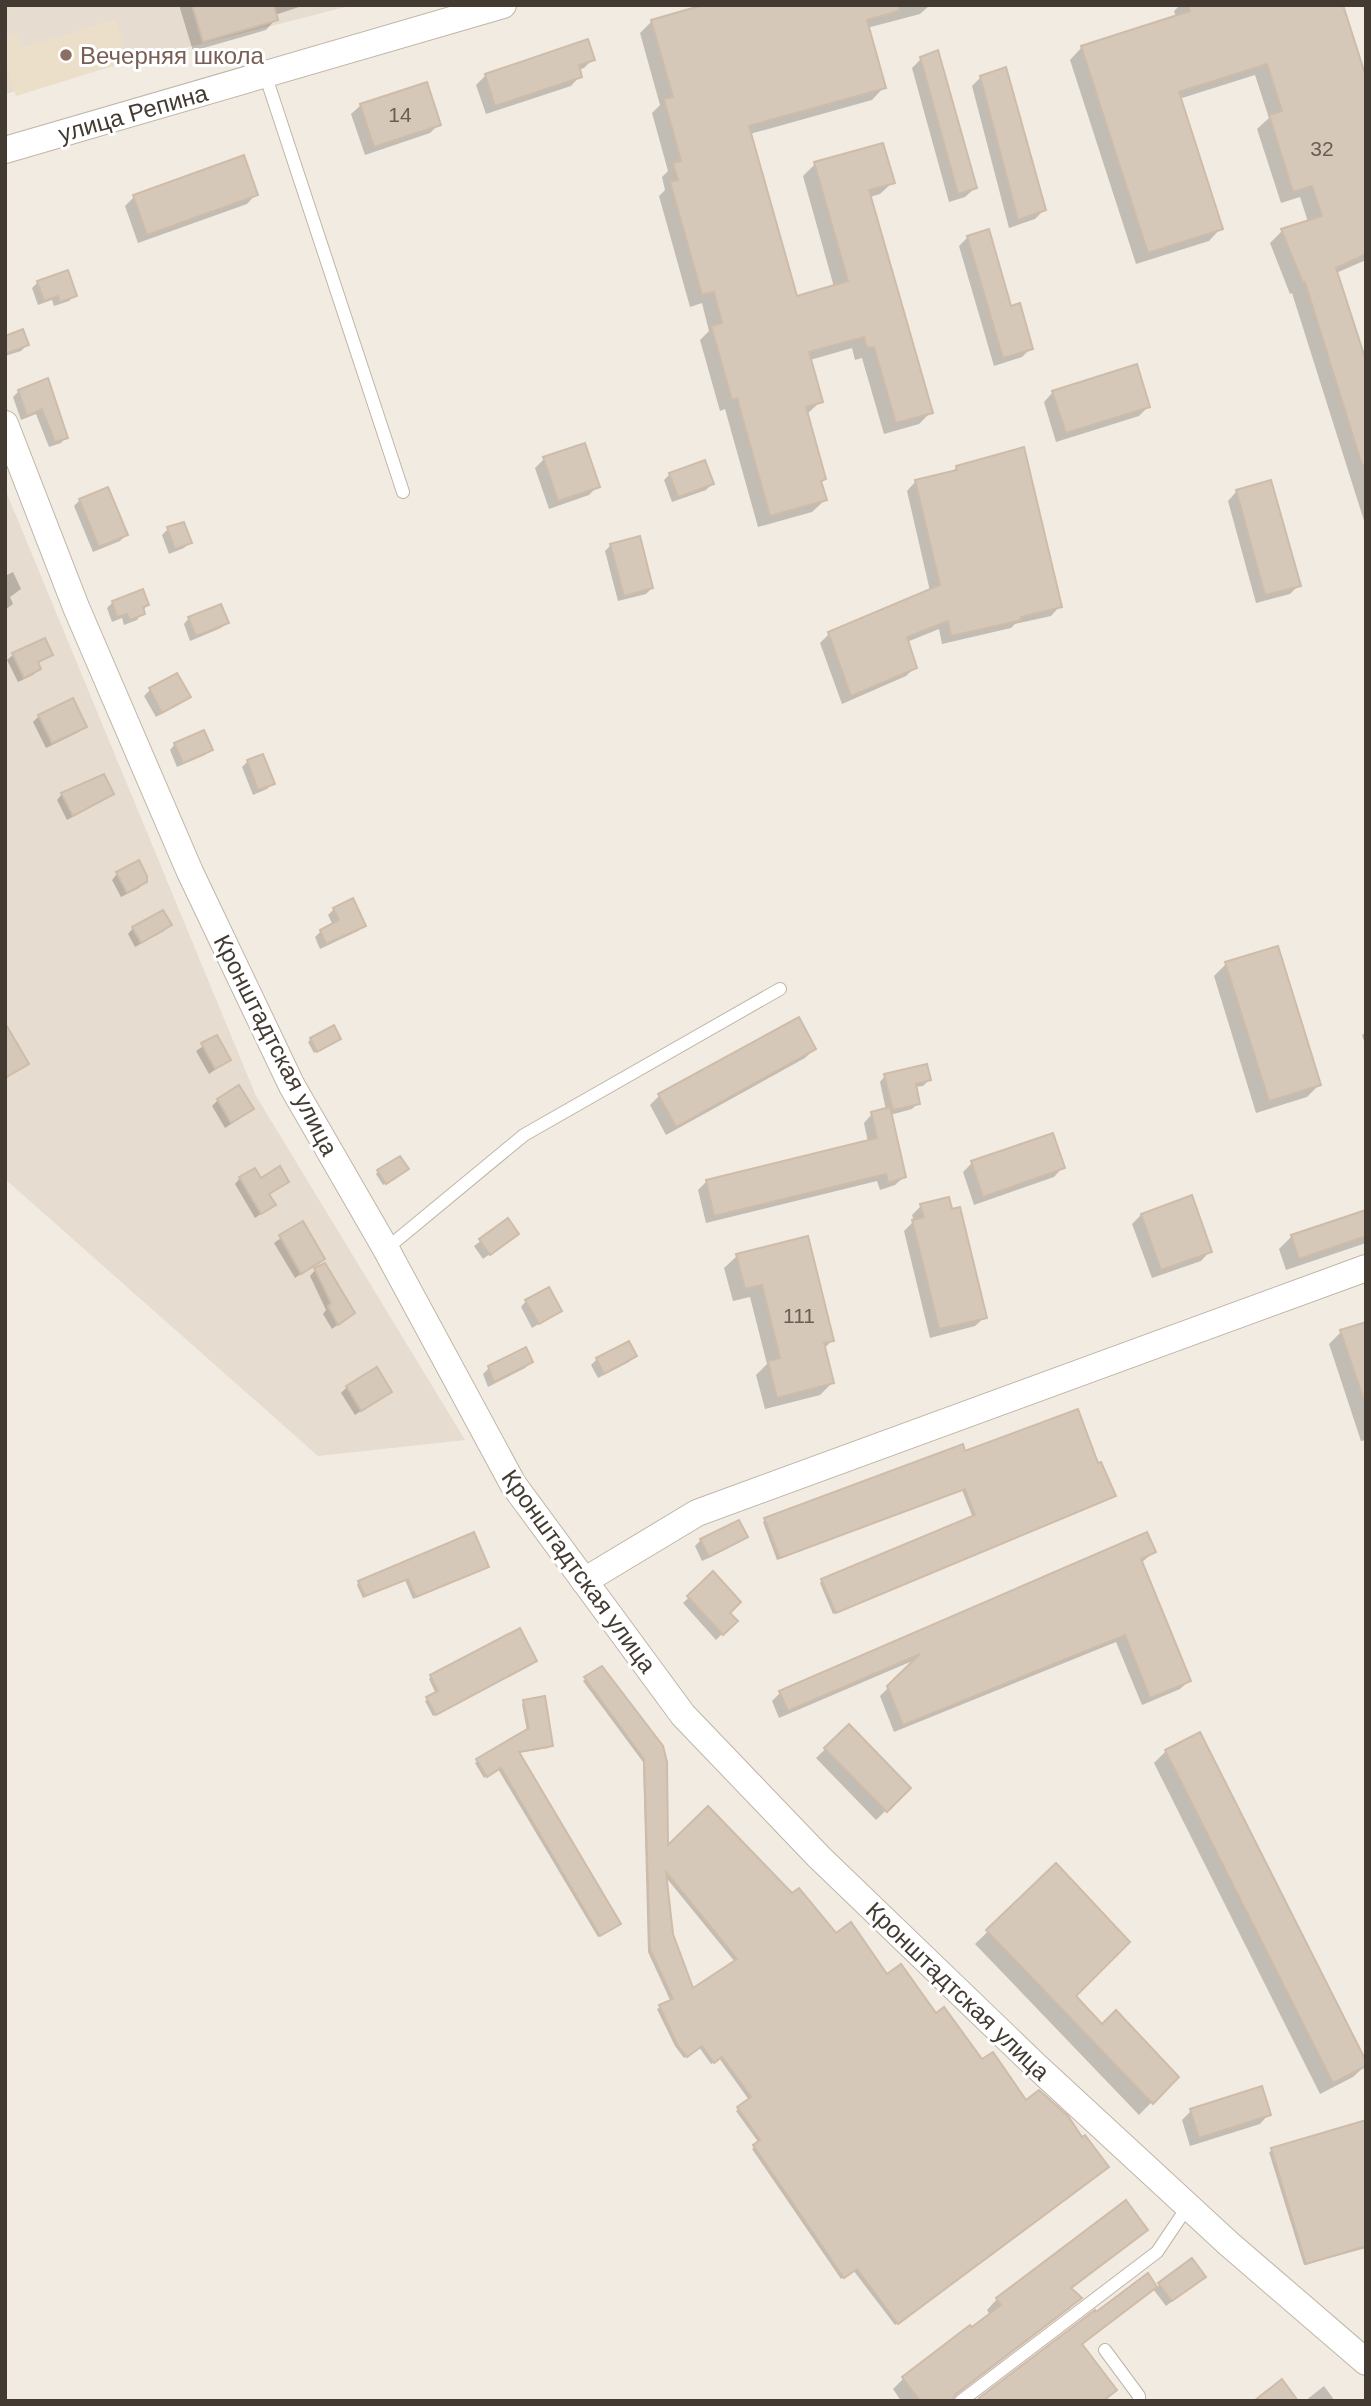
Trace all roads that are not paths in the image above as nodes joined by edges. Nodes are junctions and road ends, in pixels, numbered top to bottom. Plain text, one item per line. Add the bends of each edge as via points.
1 (503, 5) edge
2 (468, 10) edge
3 (265, 74) junction
4 (5, 150) edge
5 (5, 424) edge
6 (403, 492) dead end
7 (780, 989) dead end
8 (386, 1249) junction
9 (1366, 1268) edge
10 (584, 1581) junction
11 (1188, 2206) junction
12 (1105, 2350) dead end
13 (1366, 2362) edge
14 (961, 2401) edge
15 (1139, 2401) edge

1 - 2 street, улица Репина
2 - 3 street, улица Репина
3 - 4 street, улица Репина
3 - 6 lane
5 - 8 street, Кронштадтская улица via 76,607 190,872 292,1086
7 - 8 lane via 524,1135
8 - 10 street, Кронштадтская улица via 513,1484
9 - 10 street via 697,1513
10 - 11 street, Кронштадтская улица via 683,1715 819,1857
11 - 13 street, Кронштадтская улица
11 - 14 lane via 1157,2252
12 - 15 lane

